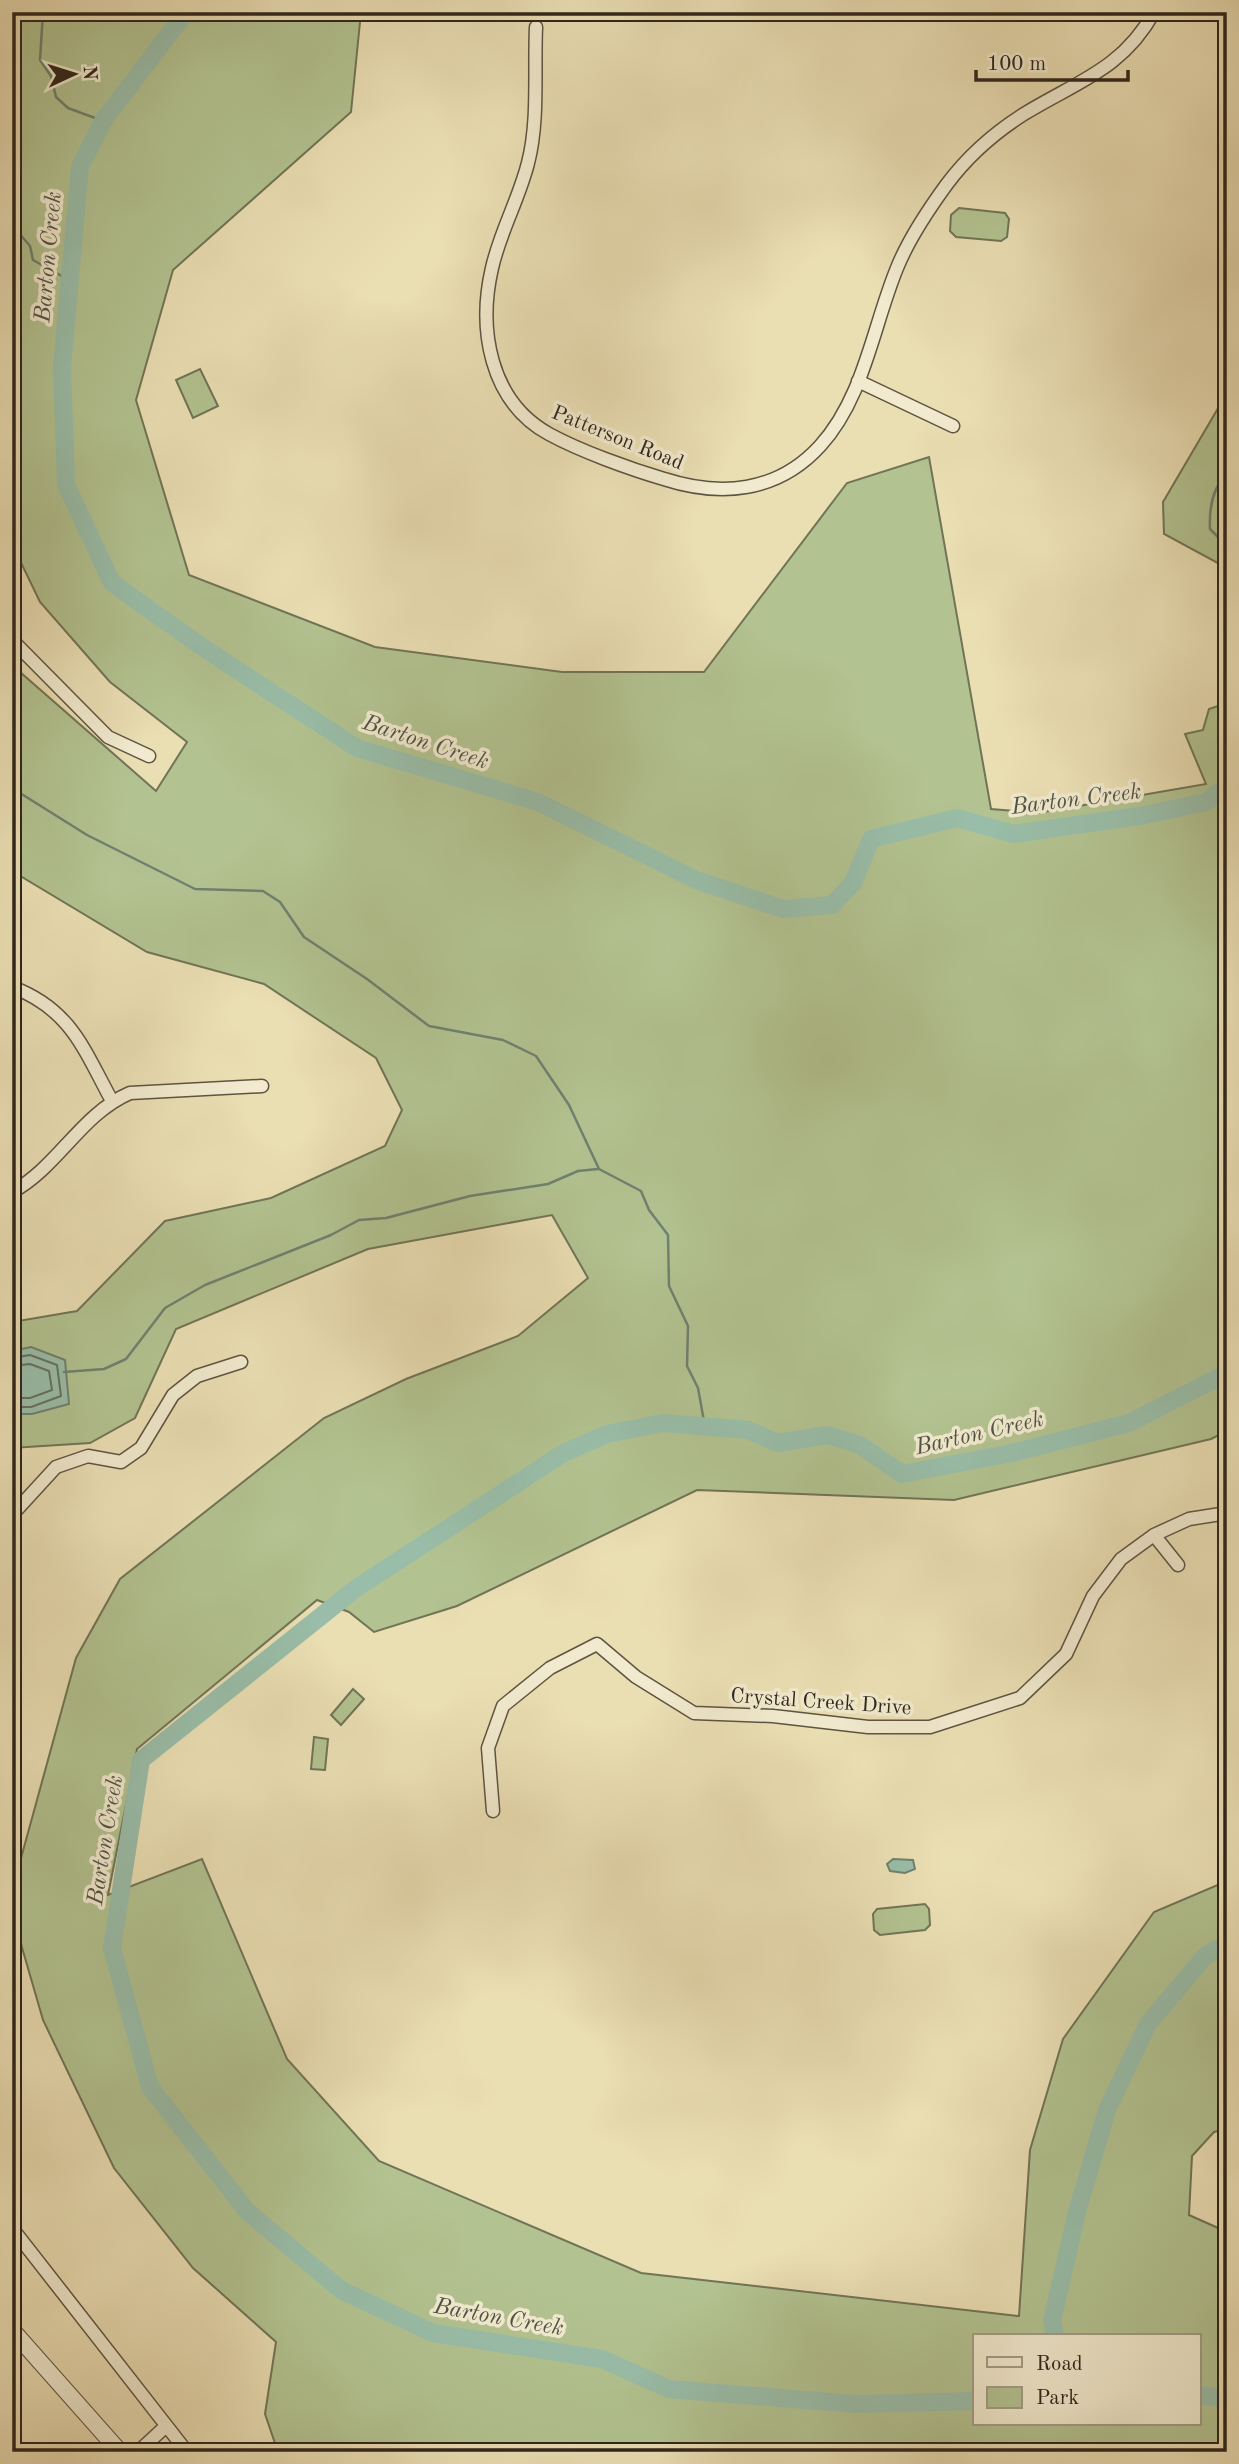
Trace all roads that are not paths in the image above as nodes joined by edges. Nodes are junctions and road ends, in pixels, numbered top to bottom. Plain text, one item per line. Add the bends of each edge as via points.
1 (1154, 12) edge
2 (536, 27) dead end
3 (858, 381) junction
4 (953, 426) dead end
5 (12, 640) edge
6 (149, 756) dead end
7 (12, 986) edge
8 (261, 1086) dead end
9 (112, 1101) junction
10 (12, 1192) edge
11 (241, 1362) dead end
12 (1227, 1513) edge
13 (12, 1516) edge
14 (1154, 1535) junction
15 (1178, 1565) dead end
16 (493, 1811) dead end
17 (12, 2228) edge
18 (12, 2330) edge
19 (165, 2427) junction
20 (120, 2452) edge
21 (138, 2452) edge
22 (187, 2452) edge

1 - 3 street, Patterson Road via 1140,38 1115,63 1023,115 979,148 948,182 897,266
2 - 3 street, Patterson Road via 529,160 492,266 485,312 485,339 493,364 524,415 547,434 652,475 688,487 721,491 757,486 790,470 820,446
3 - 4 street
5 - 6 street via 108,737
7 - 9 street via 66,1020
8 - 9 street via 152,1090
9 - 10 street via 36,1177
11 - 13 street via 197,1376 173,1395 141,1448 121,1462 88,1456 56,1467
12 - 14 street, Crystal Creek Drive via 1189,1519
14 - 15 street
14 - 16 street, Crystal Creek Drive via 1121,1559 1093,1596 1066,1654 1029,1691 1020,1698 929,1727 868,1727 694,1713 636,1677 597,1644 550,1668 503,1706 488,1748
17 - 19 street
18 - 20 street
19 - 21 street
19 - 22 street

